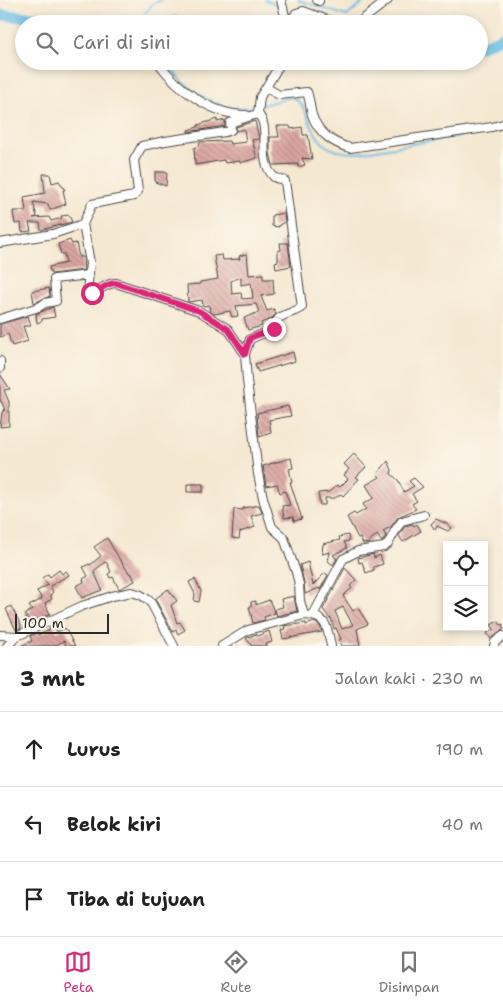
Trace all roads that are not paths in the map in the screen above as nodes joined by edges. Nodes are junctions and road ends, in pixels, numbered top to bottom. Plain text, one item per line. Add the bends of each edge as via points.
1 (282, 0) edge
2 (388, 0) edge
3 (285, 15) edge
4 (295, 15) edge
5 (313, 15) edge
6 (369, 15) edge
7 (163, 70) edge
8 (277, 70) edge
9 (267, 88) junction
10 (257, 114) junction
11 (503, 124) edge
12 (83, 224) junction
13 (0, 243) edge
14 (89, 275) junction
15 (0, 318) edge
16 (245, 354) junction
17 (0, 361) edge
18 (0, 368) edge
19 (424, 515) dead end
20 (304, 615) junction
21 (313, 615) junction
22 (0, 635) edge
23 (17, 636) junction
24 (503, 636) edge
25 (7, 646) edge
26 (174, 646) edge
27 (222, 646) edge
28 (330, 646) edge
29 (494, 646) edge

1 - 3 street
2 - 6 street
4 - 5 street via 302,11
7 - 10 street via 190,95 208,106 234,114
8 - 9 street
9 - 10 street via 260,99
9 - 11 street via 279,96 308,95 312,115 321,130 332,141 350,148
10 - 12 street via 230,122 231,130 225,132 142,146 134,160 137,194 92,204
10 - 16 street via 264,122 263,147 268,166 274,176 285,181 302,307 278,318 271,332 250,338
12 - 13 street via 53,234
12 - 14 street
14 - 15 street via 54,279 56,302
14 - 16 street via 86,290 89,293 116,283 199,311 228,329
16 - 20 street via 263,498 274,530 285,539 298,578
17 - 18 street
19 - 21 street via 402,521 384,547 358,551 343,559
20 - 21 street
20 - 27 street via 248,630
21 - 28 street via 326,626
22 - 23 street
23 - 25 street
23 - 26 street via 82,606 132,592 150,601
24 - 29 street

